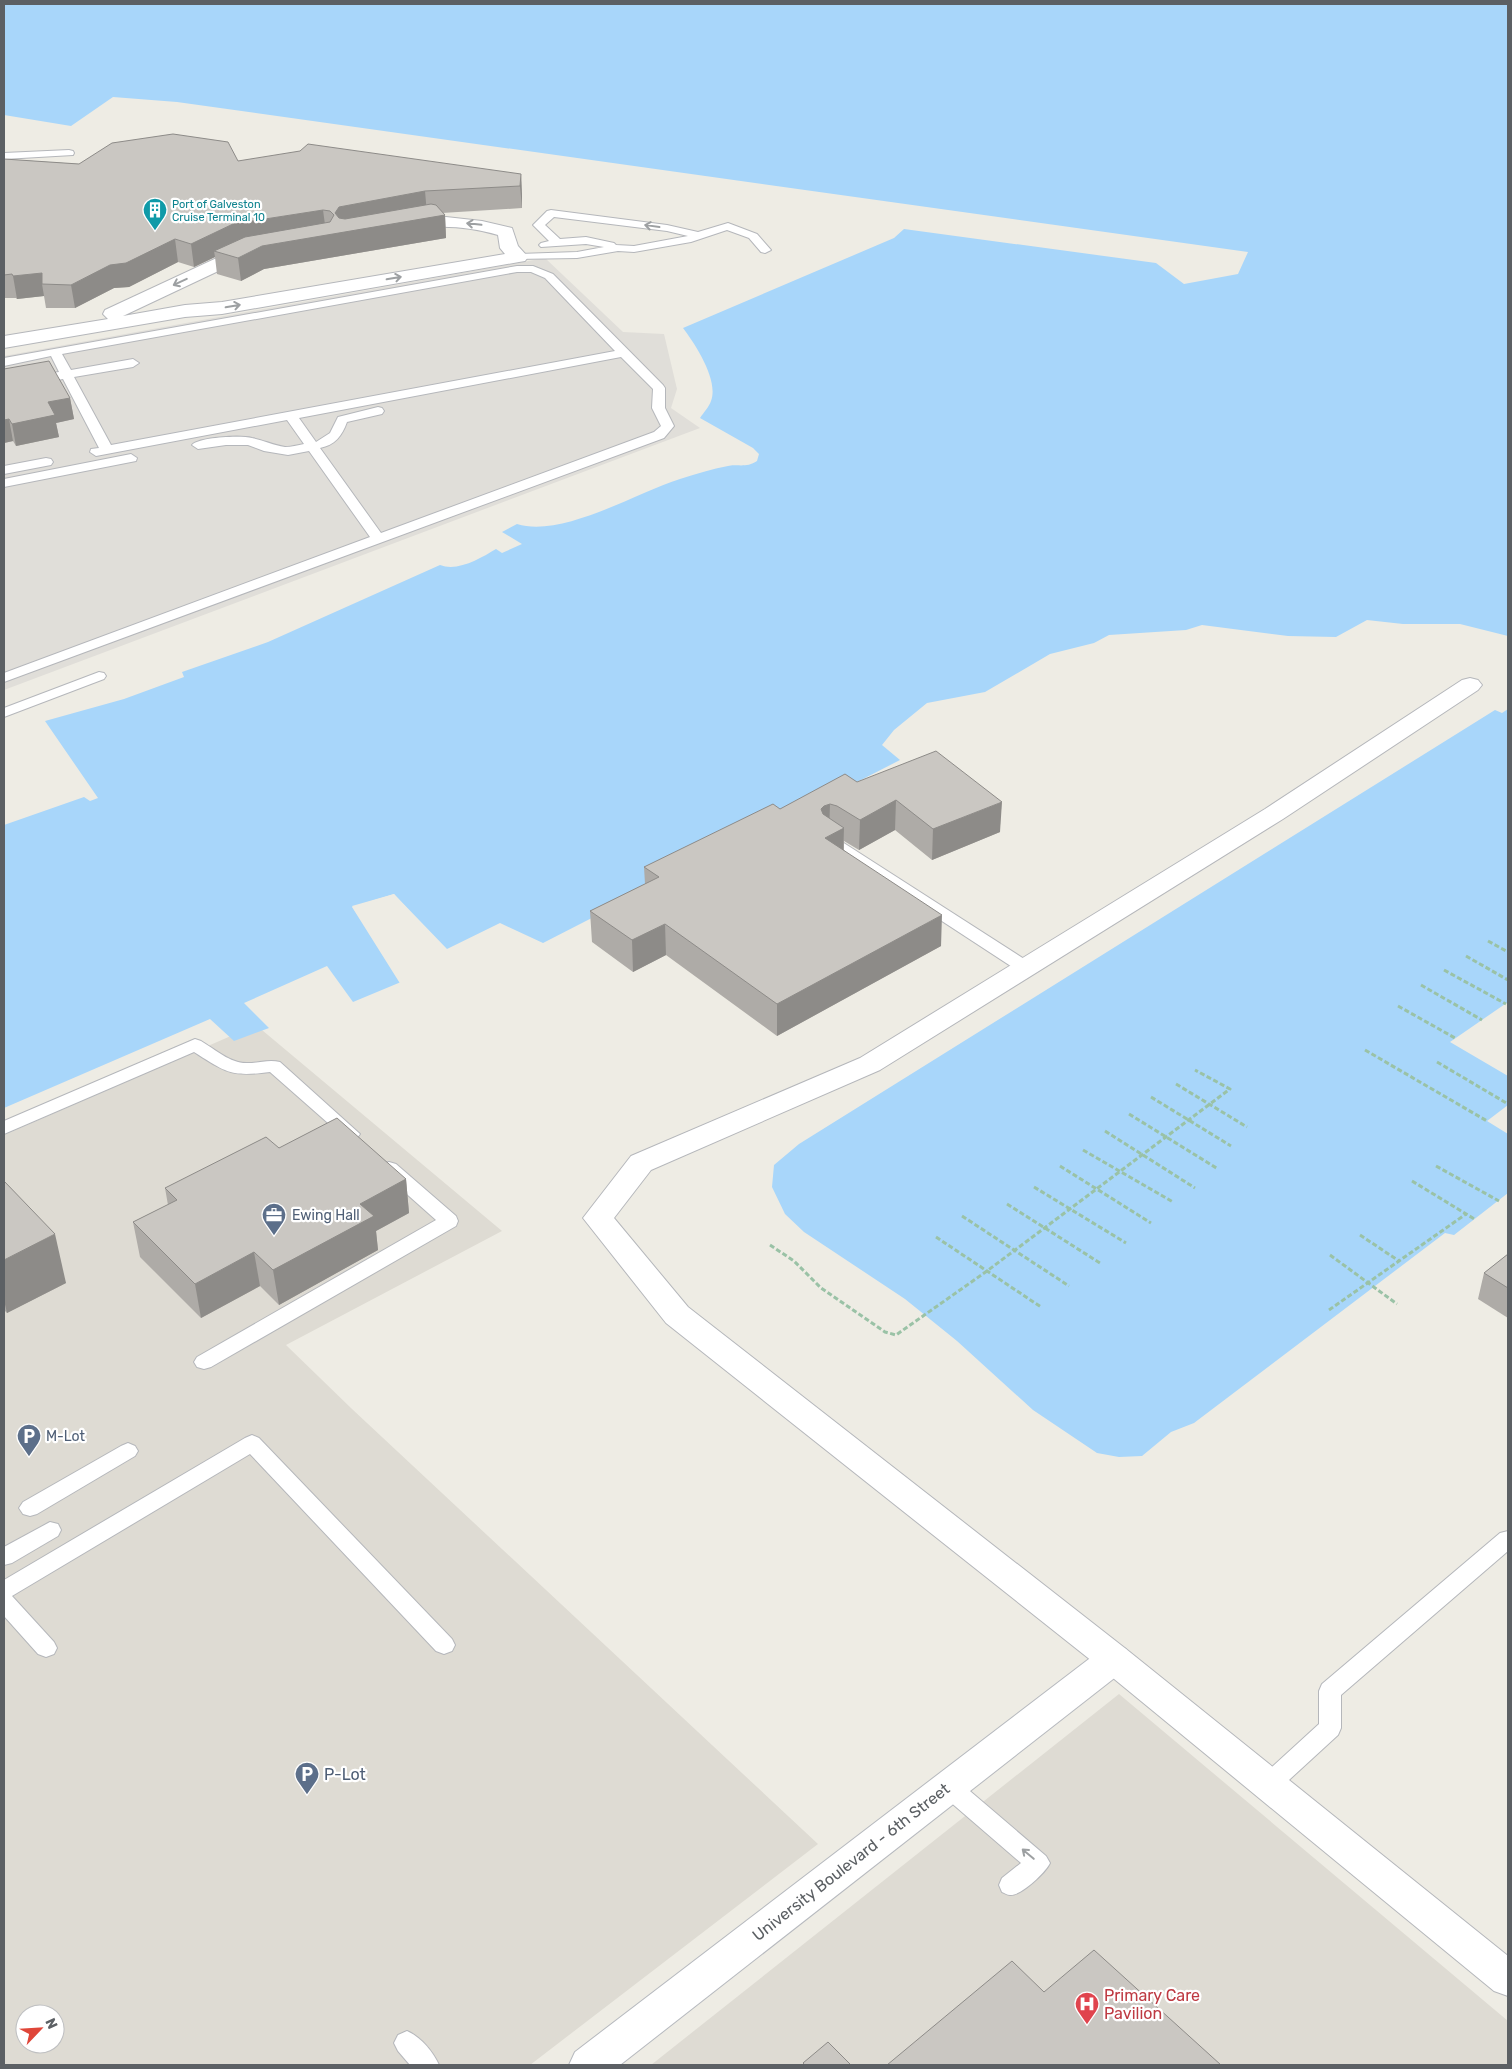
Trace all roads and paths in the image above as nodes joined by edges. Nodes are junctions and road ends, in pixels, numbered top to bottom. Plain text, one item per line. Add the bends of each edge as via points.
1 (69, 153) dead end
2 (4, 156) edge
3 (395, 227) edge
4 (700, 235) junction
5 (557, 243) junction
6 (270, 248) edge
7 (618, 248) junction
8 (764, 250) dead end
9 (514, 252) junction
10 (81, 329) junction
11 (4, 342) edge
12 (55, 352) junction
13 (628, 357) junction
14 (4, 362) edge
15 (133, 363) dead end
16 (67, 374) junction
17 (49, 378) edge
18 (291, 416) junction
19 (312, 446) junction
20 (107, 450) junction
21 (4, 470) edge
22 (4, 483) edge
23 (378, 539) junction
24 (100, 676) dead end
25 (4, 678) edge
26 (1470, 685) dead end
27 (4, 713) edge
28 (830, 841) edge
29 (1488, 940) dead end
30 (1508, 952) edge
31 (1466, 956) dead end
32 (1026, 968) junction
33 (1444, 970) dead end
34 (1508, 980) edge
35 (1421, 985) dead end
36 (1506, 1004) dead end
37 (1398, 1006) dead end
38 (1482, 1020) dead end
39 (1455, 1038) dead end
40 (1365, 1050) dead end
41 (1437, 1062) dead end
42 (1195, 1070) dead end
43 (1176, 1084) dead end
44 (1151, 1097) dead end
45 (1508, 1104) edge
46 (1209, 1105) junction
47 (1129, 1114) dead end
48 (1188, 1120) junction
49 (1487, 1121) dead end
50 (1247, 1127) dead end
51 (4, 1128) edge
52 (1105, 1132) dead end
53 (1166, 1137) junction
54 (361, 1143) edge
55 (1230, 1146) dead end
56 (1084, 1150) dead end
57 (1142, 1155) junction
58 (376, 1156) edge
59 (1060, 1166) dead end
60 (1436, 1166) dead end
61 (1218, 1169) dead end
62 (1120, 1171) junction
63 (1412, 1181) dead end
64 (1034, 1187) dead end
65 (1195, 1188) dead end
66 (1097, 1189) junction
67 (1499, 1201) dead end
68 (1173, 1202) dead end
69 (1008, 1204) dead end
70 (1071, 1208) junction
71 (1466, 1214) junction
72 (962, 1216) dead end
73 (1476, 1220) dead end
74 (1151, 1223) dead end
75 (1045, 1227) junction
76 (1360, 1235) dead end
77 (936, 1237) dead end
78 (1126, 1243) dead end
79 (770, 1245) dead end
80 (1015, 1250) junction
81 (1330, 1254) dead end
82 (1399, 1261) junction
83 (1100, 1263) dead end
84 (987, 1271) junction
85 (1368, 1282) junction
86 (1070, 1286) dead end
87 (1397, 1304) dead end
88 (1041, 1307) dead end
89 (1328, 1310) dead end
90 (204, 1362) dead end
91 (128, 1451) dead end
92 (30, 1508) dead end
93 (50, 1530) dead end
94 (1508, 1539) edge
95 (4, 1557) edge
96 (4, 1590) edge
97 (4, 1602) edge
98 (444, 1645) dead end
99 (46, 1648) dead end
100 (1114, 1659) junction
101 (1269, 1784) junction
102 (948, 1787) junction
103 (1011, 1885) dead end
104 (1508, 1979) edge
105 (407, 2043) dead end
106 (426, 2065) edge
107 (589, 2065) edge

1 - 2 lane
9 -> 3 street via 506,232 482,224 433,220
4 -> 5 lane via 551,213 539,225
4 - 7 lane via 634,249
4 - 8 lane via 728,226 753,236
5 - 7 lane via 598,240
5 - 9 lane
6 -> 10 street via 242,253
7 - 9 lane via 576,255
9 - 10 street via 222,308
10 - 11 street
12 - 13 lane via 533,269 549,276
12 - 14 lane
12 - 16 lane
13 - 18 lane
13 - 19 lane via 360,414 342,420 336,435 323,444
13 - 23 lane via 659,388 659,414 668,426 659,435
15 - 16 lane
16 - 17 lane
16 - 20 lane
18 - 19 lane
18 - 20 lane
19 - 22 lane via 288,451 249,441 211,442
19 - 23 lane
20 - 21 lane
23 - 25 lane
24 - 27 lane
26 - 32 street via 1274,814
28 - 32 lane
29 - 30 path
31 - 34 path
32 - 100 street via 870,1064 641,1163 598,1218 677,1315
33 - 36 path
35 - 38 path
37 - 39 path
40 - 49 path
41 - 45 path
42 - 46 path via 1230,1089
43 - 46 path
44 - 48 path
46 - 48 path
46 - 50 path
47 - 53 path
48 - 53 path
48 - 55 path
51 - 54 lane via 195,1045 230,1066 247,1069 274,1066
52 - 57 path
53 - 57 path
53 - 61 path
56 - 62 path
57 - 62 path
57 - 65 path
58 - 90 lane via 449,1221
59 - 66 path
60 - 67 path
62 - 66 path
62 - 68 path
63 - 71 path
64 - 70 path
66 - 70 path
66 - 74 path
69 - 75 path
70 - 75 path
70 - 78 path
71 - 73 path
71 - 82 path
72 - 80 path
75 - 80 path
75 - 83 path
76 - 82 path
77 - 84 path
79 - 84 path via 794,1261 821,1288 885,1332 896,1335
80 - 84 path
80 - 86 path
81 - 85 path
82 - 85 path
84 - 88 path
85 - 87 path
85 - 89 path
91 - 92 lane
93 - 95 lane
94 - 101 lane via 1330,1691 1330,1728
96 - 98 lane via 252,1443
97 - 99 lane
100 - 101 street
100 - 102 street, University Boulevard - 6th Street
101 - 104 street
103 -> 102 lane via 1038,1863
102 - 107 street, University Boulevard - 6th Street
105 - 106 lane

